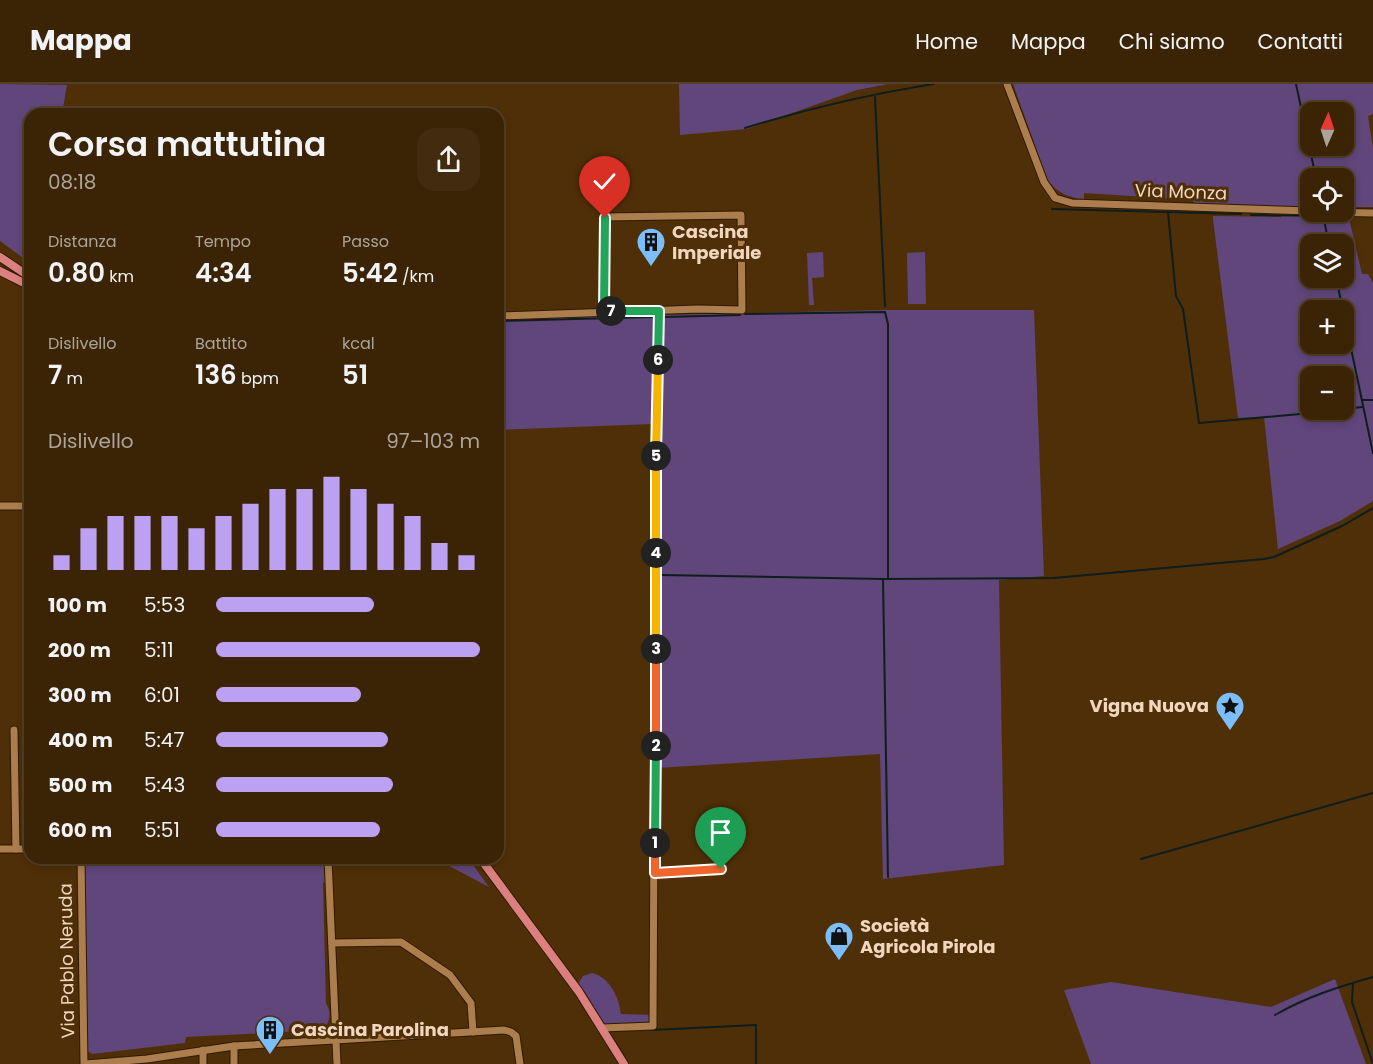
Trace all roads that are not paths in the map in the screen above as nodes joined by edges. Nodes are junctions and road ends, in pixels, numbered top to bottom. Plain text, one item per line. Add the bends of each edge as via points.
1 (1008, 84) edge
2 (1300, 211) edge
3 (1354, 213) edge
4 (1373, 213) edge
5 (0, 256) edge
6 (0, 271) edge
7 (24, 274) edge
8 (24, 283) edge
9 (604, 311) junction
10 (659, 311) junction
11 (504, 316) edge
12 (0, 506) edge
13 (24, 507) edge
14 (14, 730) dead end
15 (0, 849) edge
16 (16, 849) junction
17 (24, 849) edge
18 (81, 864) edge
19 (328, 864) edge
20 (484, 864) edge
21 (721, 869) dead end
22 (655, 873) junction
23 (332, 943) junction
24 (602, 1028) junction
25 (473, 1032) junction
26 (336, 1041) junction
27 (234, 1046) junction
28 (203, 1050) junction
29 (85, 1064) edge
30 (203, 1064) edge
31 (234, 1064) edge
32 (337, 1064) edge
33 (520, 1064) edge
34 (624, 1064) edge

1 - 2 street, Via Monza via 1044,182 1051,195 1061,201
3 - 4 street
5 - 7 main road
6 - 8 main road
9 - 10 street
9 - 10 street via 605,218 741,215 742,310
9 - 11 street
10 - 22 street
12 - 13 street
14 - 16 street
15 - 16 street
16 - 17 street
18 - 29 street, Via Pablo Neruda
19 - 23 street
20 - 24 main road
21 - 22 street
22 - 24 street via 653,1026
23 - 25 street via 401,942 450,975 471,1002
23 - 26 street
24 - 34 main road
25 - 26 street
25 - 33 street via 514,1033
26 - 27 street
26 - 32 street
27 - 28 street
27 - 31 street
28 - 29 street
28 - 30 street

